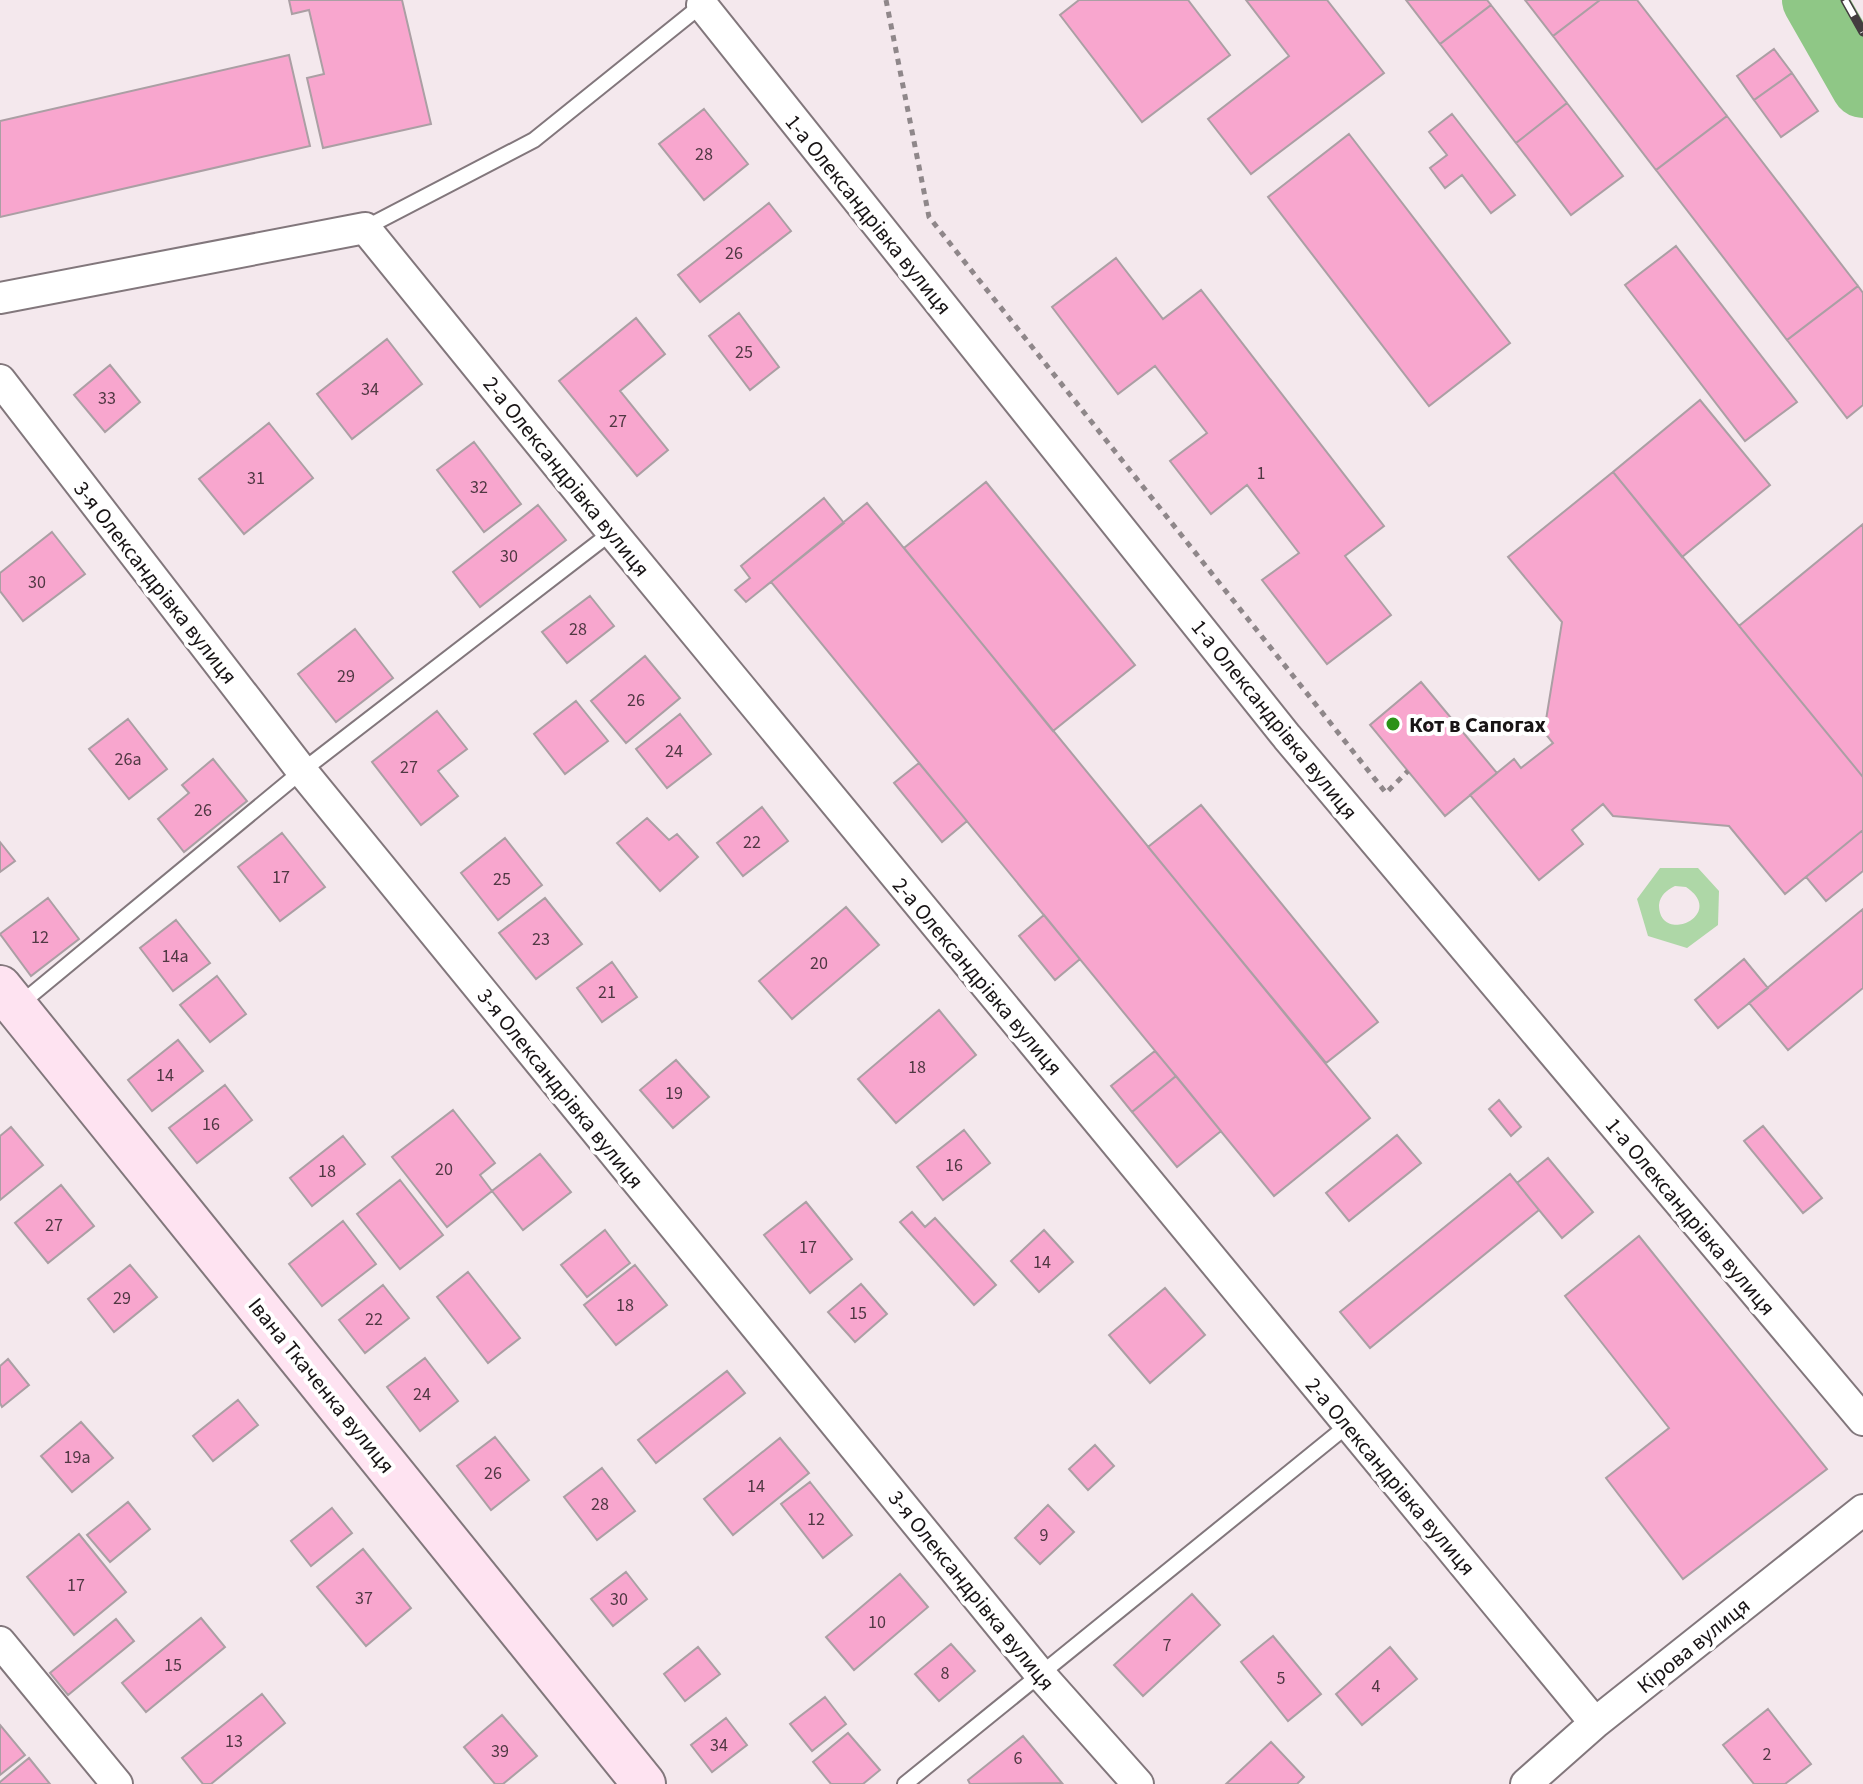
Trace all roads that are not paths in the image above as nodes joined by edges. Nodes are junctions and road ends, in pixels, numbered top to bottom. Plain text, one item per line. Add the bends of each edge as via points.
1 (704, 2) edge
2 (365, 228) junction
3 (0, 298) edge
4 (0, 380) edge
5 (612, 532) junction
6 (302, 771) junction
7 (8, 1002) edge
8 (1863, 1420) edge
9 (1348, 1425) junction
10 (1863, 1510) edge
11 (0, 1642) edge
12 (1040, 1674) junction
13 (1595, 1723) junction
14 (1528, 1783) edge
15 (117, 1784) edge
16 (644, 1784) edge
17 (905, 1784) edge
18 (1138, 1784) edge

1 - 2 lane via 534,140
1 - 8 street, 1-а Олександрівка вулиця via 1287,737
2 - 3 street
2 - 5 street, 2-а Олександрівка вулиця
4 - 6 street, 3-я Олександрівка вулиця
5 - 6 lane
5 - 9 street, 2-а Олександрівка вулиця
6 - 7 lane
6 - 12 street, 3-я Олександрівка вулиця
7 - 16 main road, Івана Ткаченка вулиця
9 - 12 lane
9 - 13 street, 2-а Олександрівка вулиця
10 - 13 street, Кірова вулиця
11 - 15 street
12 - 17 lane
12 - 18 street, 3-я Олександрівка вулиця
13 - 14 street, Кірова вулиця

